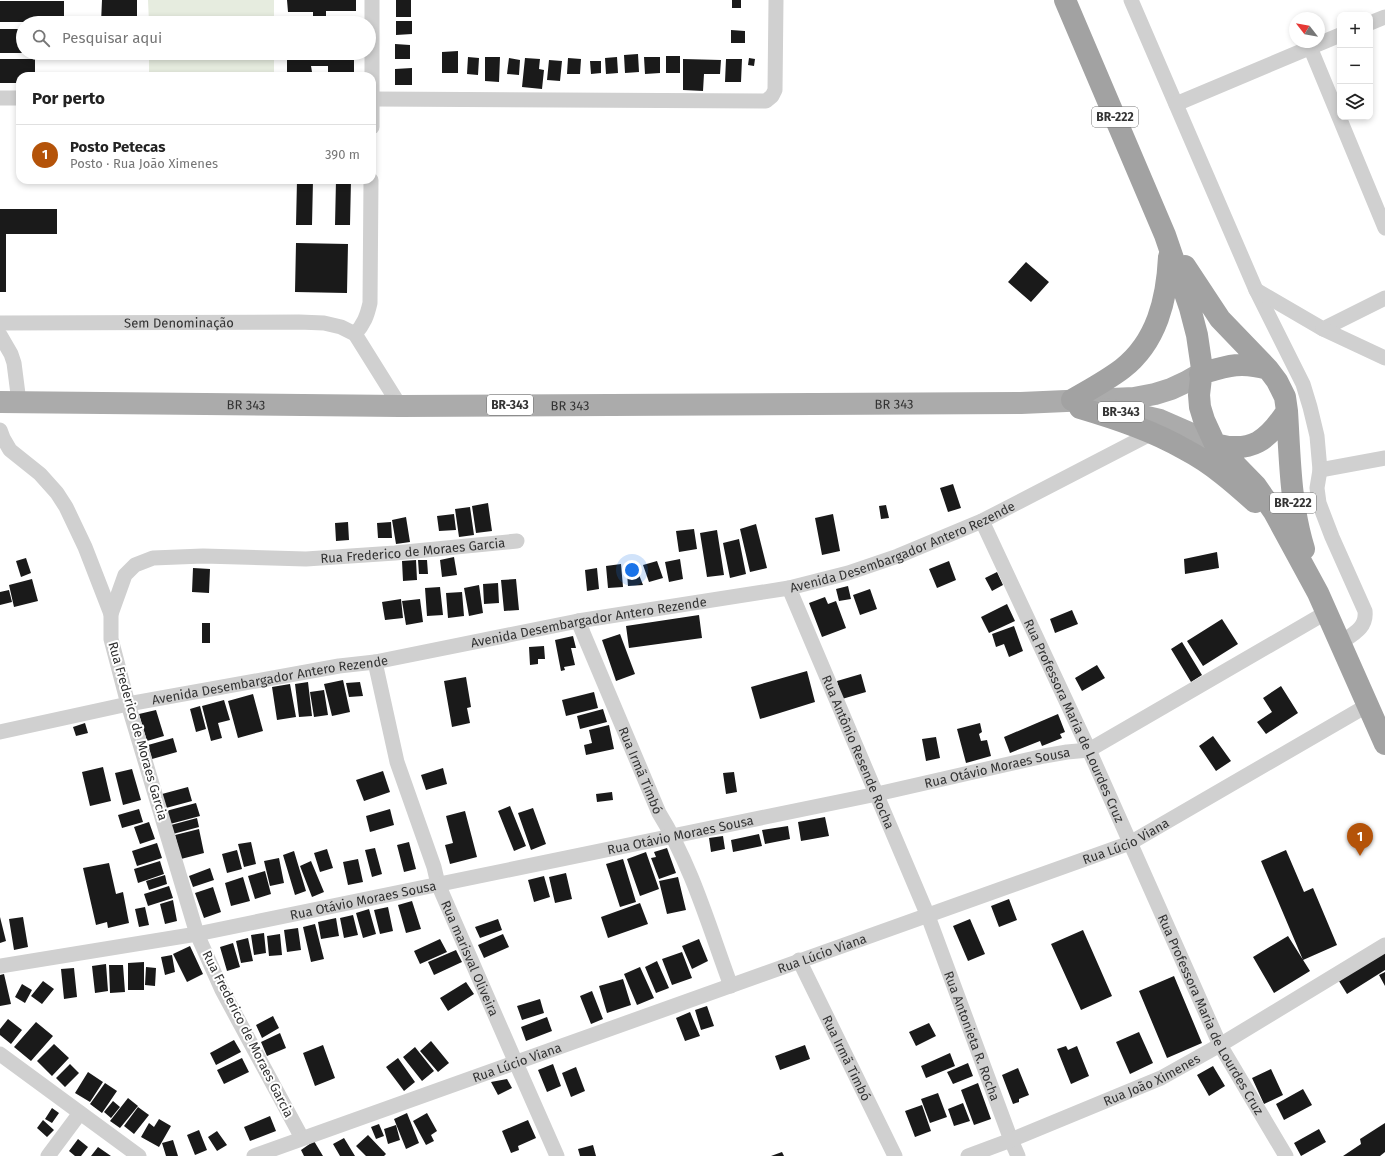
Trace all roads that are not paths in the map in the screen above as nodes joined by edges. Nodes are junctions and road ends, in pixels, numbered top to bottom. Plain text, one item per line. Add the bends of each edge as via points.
1 (372, 0) edge
2 (776, 0) edge
3 (1065, 0) edge
4 (1131, 0) edge
5 (372, 16) edge
6 (1385, 17) edge
7 (1373, 22) edge
8 (1337, 36) edge
9 (1325, 41) edge
10 (1308, 48) edge
11 (1310, 48) edge
12 (372, 60) edge
13 (372, 72) edge
14 (0, 98) edge
15 (16, 98) edge
16 (376, 99) edge
17 (1176, 104) junction
18 (372, 184) edge
19 (1385, 228) edge
20 (1167, 241) junction
21 (1256, 290) junction
22 (1385, 298) edge
23 (0, 323) edge
24 (1323, 329) junction
25 (355, 334) junction
26 (0, 335) edge
27 (1385, 358) edge
28 (1268, 369) junction
29 (1200, 374) junction
30 (10, 402) edge
31 (1076, 404) junction
32 (400, 406) junction
33 (1287, 411) junction
34 (0, 430) edge
35 (1152, 433) junction
36 (1216, 444) junction
37 (1385, 458) edge
38 (1320, 470) junction
39 (982, 521) junction
40 (1282, 525) junction
41 (517, 541) dead end
42 (789, 588) junction
43 (1322, 602) junction
44 (111, 614) junction
45 (578, 621) junction
46 (1340, 643) junction
47 (376, 662) junction
48 (128, 704) junction
49 (1368, 705) junction
50 (0, 732) edge
51 (1385, 744) edge
52 (1089, 750) junction
53 (877, 794) junction
54 (673, 836) junction
55 (1130, 843) junction
56 (438, 884) junction
57 (928, 916) junction
58 (197, 934) junction
59 (1385, 945) edge
60 (799, 960) junction
61 (0, 966) edge
62 (731, 986) junction
63 (1220, 1045) junction
64 (0, 1054) edge
65 (516, 1063) junction
66 (80, 1113) junction
67 (302, 1138) junction
68 (1011, 1140) junction
69 (48, 1156) edge
70 (139, 1156) edge
71 (254, 1156) edge
72 (558, 1156) edge
73 (895, 1156) edge
74 (968, 1156) edge
75 (1018, 1156) edge
76 (1286, 1156) edge

1 - 5 street
2 - 16 street via 774,90 766,101
3 - 20 highway, BR-222
4 - 17 street
6 - 7 street
8 - 9 street
10 - 17 street
11 - 19 street
12 - 13 street
14 - 15 street
17 - 21 street
18 - 25 street via 370,303 367,316
20 - 28 highway, BR-222 via 1220,319
20 - 29 highway, BR-222 via 1197,336 1202,369
20 - 31 highway via 1168,275 1165,296 1158,320 1144,346 1123,368
21 - 24 street
21 - 38 street via 1303,384 1317,436
22 - 24 street
23 - 25 street, Sem Denominação via 299,322 324,323
24 - 27 street
25 - 32 street
26 - 30 street via 14,363
28 - 29 highway, BR-343 via 1240,364
28 - 33 highway, BR-222 via 1281,388
29 - 31 main road, BR-343 via 1155,394
29 - 36 highway, BR-222 via 1200,407
30 - 32 main road, BR 343 / BR-343
31 - 32 main road, BR 343 / BR-343
31 - 35 highway
31 - 36 main road, BR-343 via 1160,420
33 - 36 highway, BR-343 via 1271,432 1250,446 1240,448
33 - 43 highway, BR-222 via 1293,501 1298,530
34 - 44 street via 10,450 40,474 58,493 85,547
35 - 39 street, Avenida Desembargador Antero Rezende
35 - 40 highway via 1187,450 1216,470
36 - 40 highway, BR-222 via 1256,486
37 - 38 street
38 - 46 street via 1317,488 1319,503 1366,618 1361,627
39 - 42 street, Avenida Desembargador Antero Rezende via 884,561
39 - 52 street, Rua Professora Maria de Lourdes Cruz
40 - 43 highway, BR-222
41 - 44 street, Rua Frederico de Moraes Garcia via 306,559 203,556 153,558 135,565 125,575
42 - 45 street, Avenida Desembargador Antero Rezende
42 - 53 street, Rua Antônio Resende Rocha
43 - 46 highway, BR-222
43 - 52 street, Rua Otávio Moraes Sousa
44 - 48 street, Rua Frederico de Moraes Garcia via 111,639
45 - 47 street, Avenida Desembargador Antero Rezende
45 - 54 street, Rua Irmã Timbó via 659,812
46 - 49 highway, BR-222
47 - 48 street, Avenida Desembargador Antero Rezende via 339,666
47 - 56 street, Rua marisval Oliveira via 397,762
48 - 50 street, Avenida Desembargador Antero Rezende
48 - 58 street, Rua Frederico de Moraes Garcia
49 - 51 highway, BR-222
49 - 55 street, Rua Lúcio Viana
52 - 53 street, Rua Otávio Moraes Sousa via 1044,756
52 - 55 street, Rua Professora Maria de Lourdes Cruz
53 - 54 street, Rua Otávio Moraes Sousa
53 - 57 street, Rua Antônio Resende Rocha
54 - 56 street, Rua Otávio Moraes Sousa
54 - 62 street, Rua Irmã Timbó via 686,863
55 - 57 street, Rua Lúcio Viana
55 - 63 street, Rua Professora Maria de Lourdes Cruz
56 - 58 street, Rua Otávio Moraes Sousa
56 - 65 street, Rua marisval Oliveira
57 - 60 street, Rua Lúcio Viana
57 - 68 street, Rua Antonieta R. Rocha
58 - 61 street, Rua Otávio Moraes Sousa
58 - 67 street, Rua Frederico de Moraes Garcia via 222,990
59 - 63 street, Rua João Ximenes
60 - 62 street, Rua Lúcio Viana
60 - 73 street, Rua Irmã Timbó
62 - 65 street, Rua Lúcio Viana
63 - 68 street, Rua João Ximenes via 1161,1078
63 - 76 street, Rua Professora Maria de Lourdes Cruz
64 - 66 street
65 - 67 street, Rua Lúcio Viana
65 - 72 street, Rua marisval Oliveira
66 - 69 street
66 - 70 street
67 - 71 street, Rua Lúcio Viana
68 - 74 street, Rua João Ximenes
68 - 75 street, Rua Antonieta R. Rocha

